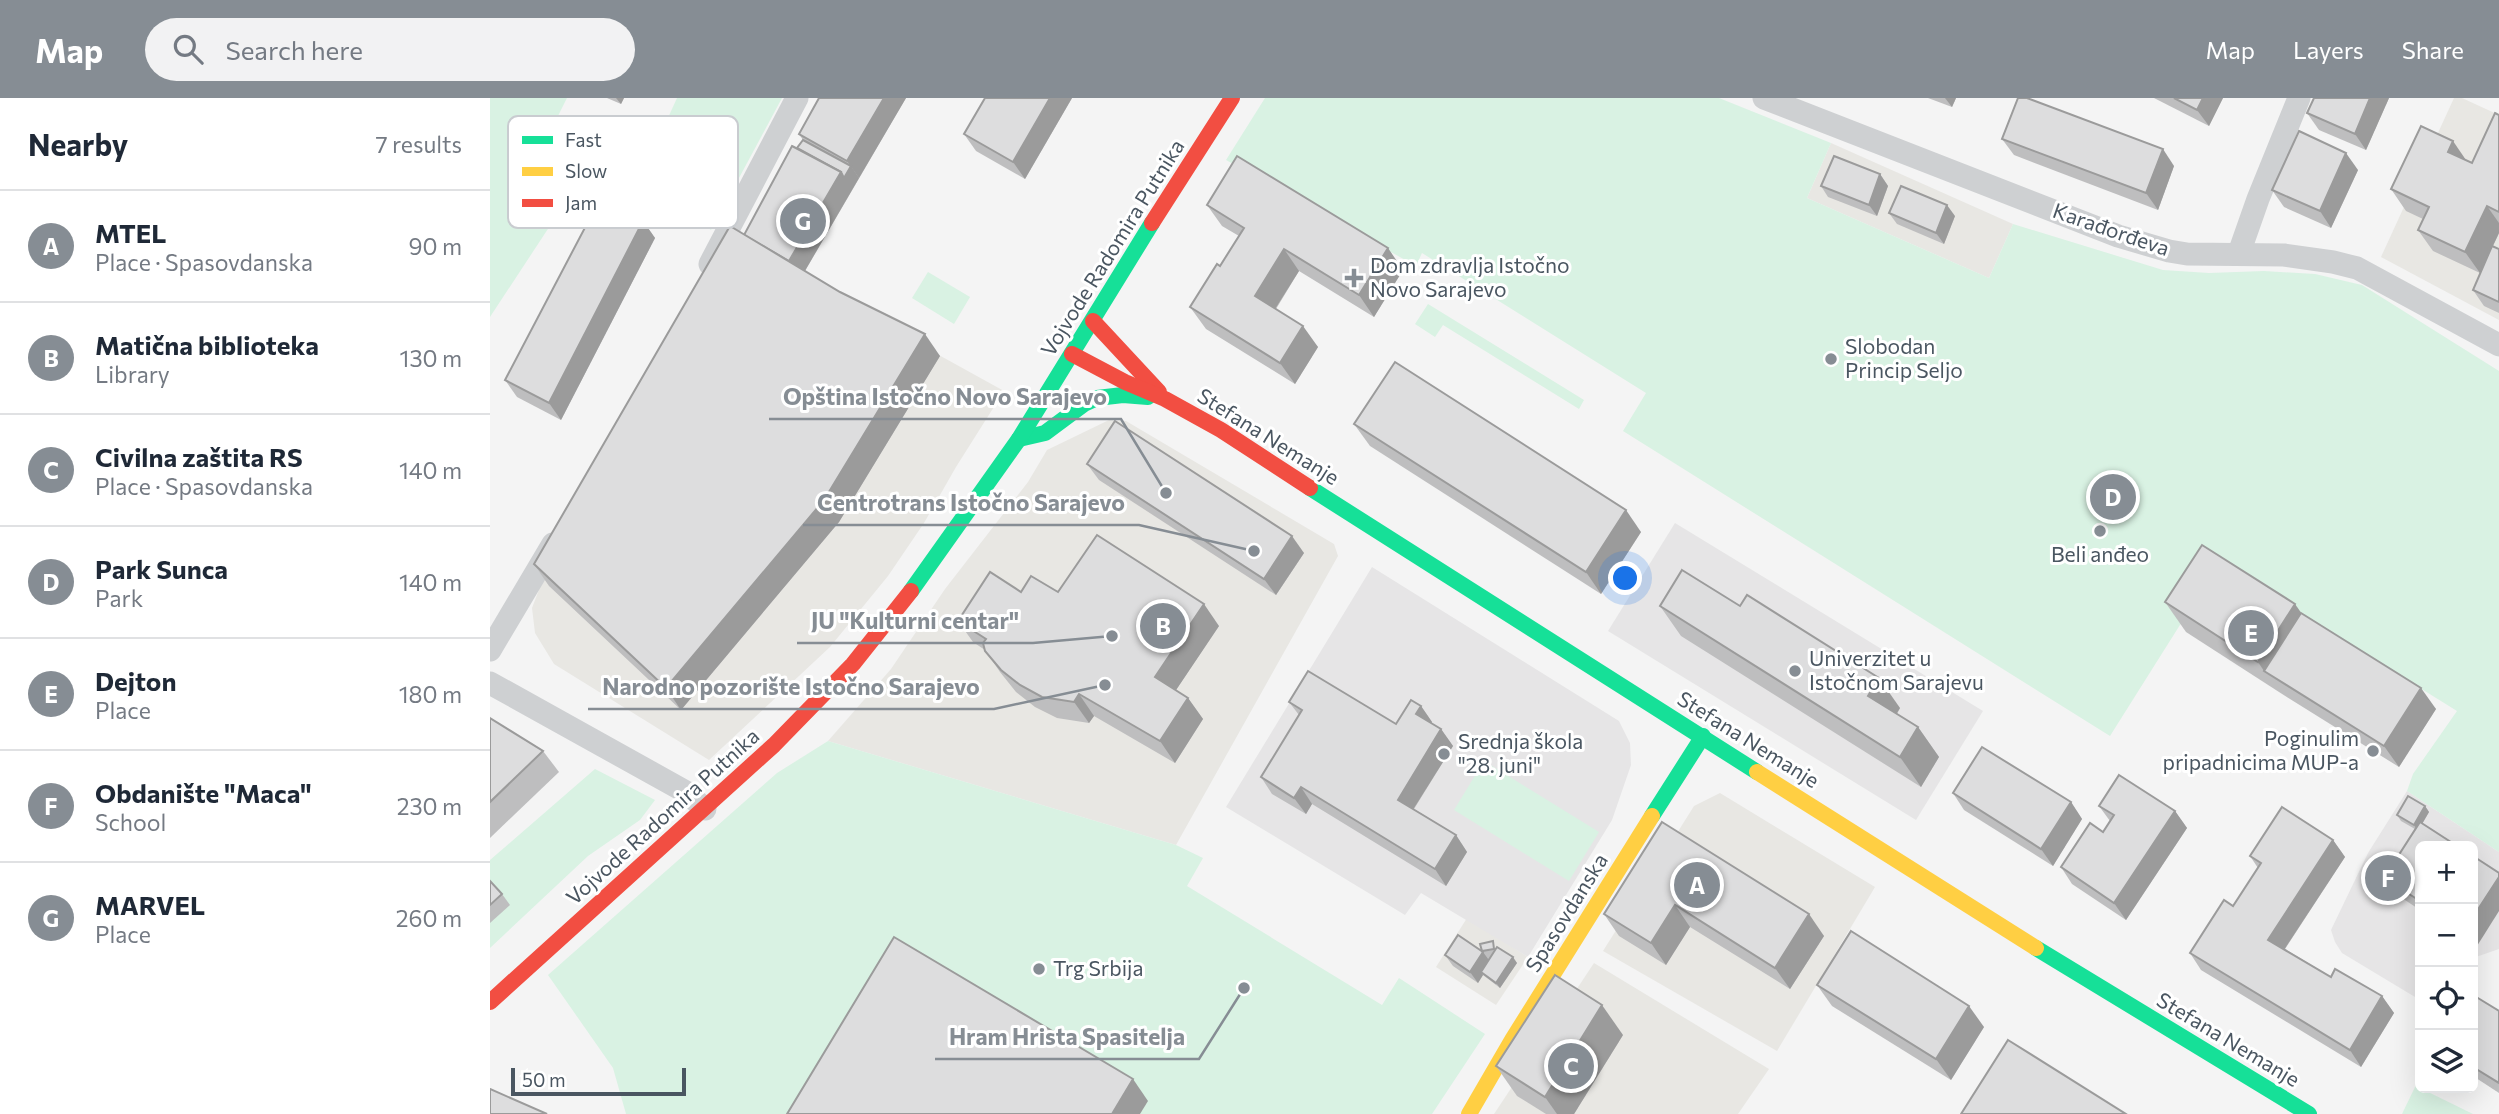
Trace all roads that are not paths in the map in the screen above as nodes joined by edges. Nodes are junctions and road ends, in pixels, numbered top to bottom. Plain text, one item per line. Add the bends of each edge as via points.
1 (797, 98) edge
2 (1232, 98) edge
3 (1764, 98) edge
4 (2299, 98) edge
5 (738, 211) edge
6 (729, 228) edge
7 (2239, 253) junction
8 (698, 287) edge
9 (1093, 321) junction
10 (2499, 345) edge
11 (1072, 354) junction
12 (1165, 399) junction
13 (1019, 439) junction
14 (565, 525) edge
15 (490, 650) edge
16 (490, 683) edge
17 (1703, 736) junction
18 (705, 809) junction
19 (490, 1002) edge
20 (1469, 1114) edge
21 (2309, 1114) edge

1 - 5 street
2 - 9 main road, Vojvode Radomira Putnika
3 - 7 street, Karađorđeva via 2118,236 2178,253
4 - 7 street
6 - 8 street
7 - 10 street, Karađorđeva via 2308,257 2357,268
9 - 11 main road, Vojvode Radomira Putnika
9 - 12 main road, Stefana Nemanje
11 - 12 main road, Stefana Nemanje
11 - 13 main road, Vojvode Radomira Putnika
12 - 13 main road via 1097,398 1045,433
12 - 17 main road, Stefana Nemanje via 1298,478
13 - 18 main road, Vojvode Radomira Putnika via 916,585 853,664
14 - 15 street
16 - 18 street via 687,792
17 - 20 main road, Spasovdanska
17 - 21 main road, Stefana Nemanje
18 - 19 main road, Vojvode Radomira Putnika

